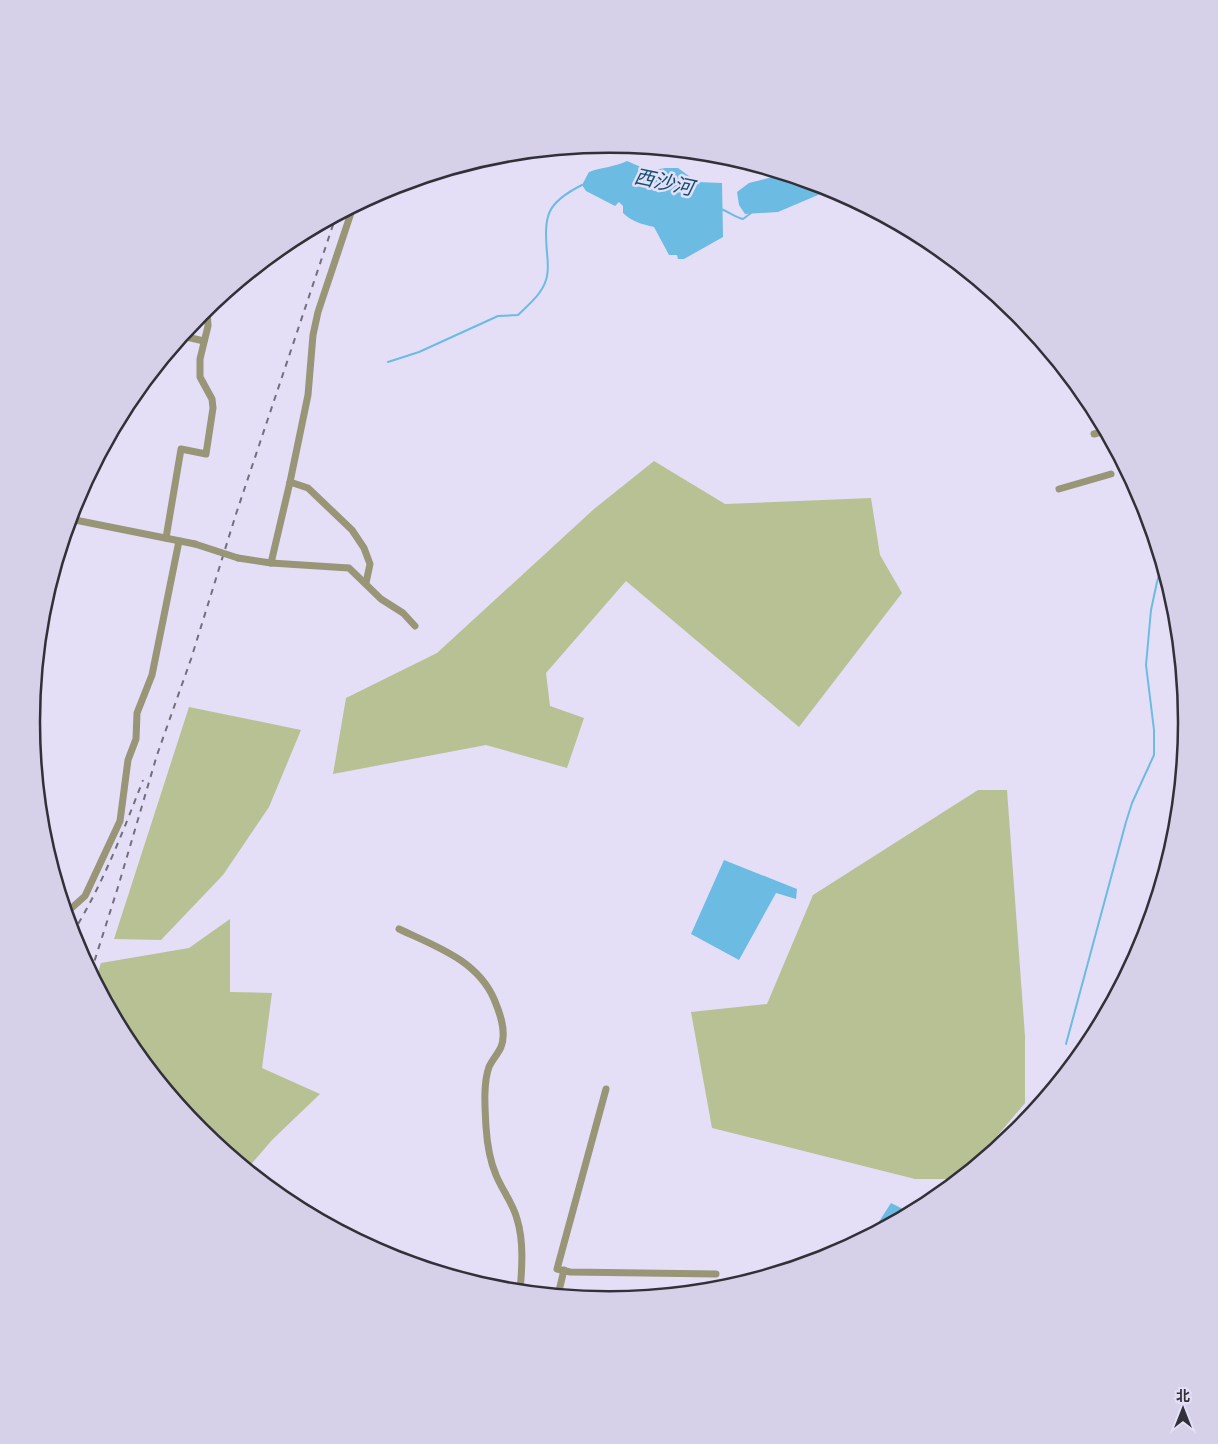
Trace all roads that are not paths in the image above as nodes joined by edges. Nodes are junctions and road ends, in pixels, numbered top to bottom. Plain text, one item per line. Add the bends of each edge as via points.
1 (350, 216) edge
2 (208, 319) edge
3 (190, 338) edge
4 (204, 342) junction
5 (1099, 433) edge
6 (1094, 434) dead end
7 (1111, 474) dead end
8 (290, 482) junction
9 (1059, 489) dead end
10 (77, 520) edge
11 (166, 538) junction
12 (179, 541) junction
13 (271, 563) junction
14 (366, 583) junction
15 (415, 626) dead end
16 (71, 908) edge
17 (399, 929) dead end
18 (606, 1089) dead end
19 (564, 1270) junction
20 (716, 1274) dead end
21 (520, 1284) edge
22 (560, 1289) edge

1 - 8 street via 313,334 308,395
2 - 4 street
3 - 4 street
4 - 11 street via 200,377 212,399 213,408 206,454 180,449
5 - 6 street
7 - 9 street
8 - 13 street
8 - 14 street via 308,488 352,530 370,564
10 - 11 street
11 - 12 street
12 - 13 street, bridge via 238,558
12 - 16 street via 152,675 137,713 136,739 128,760 120,821 85,896
13 - 14 street via 349,568
14 - 15 street
17 - 21 street via 468,964 482,978 494,998 503,1034 501,1046 489,1067 486,1133 496,1175 518,1219
18 - 19 street via 557,1269
19 - 20 street
19 - 22 street

